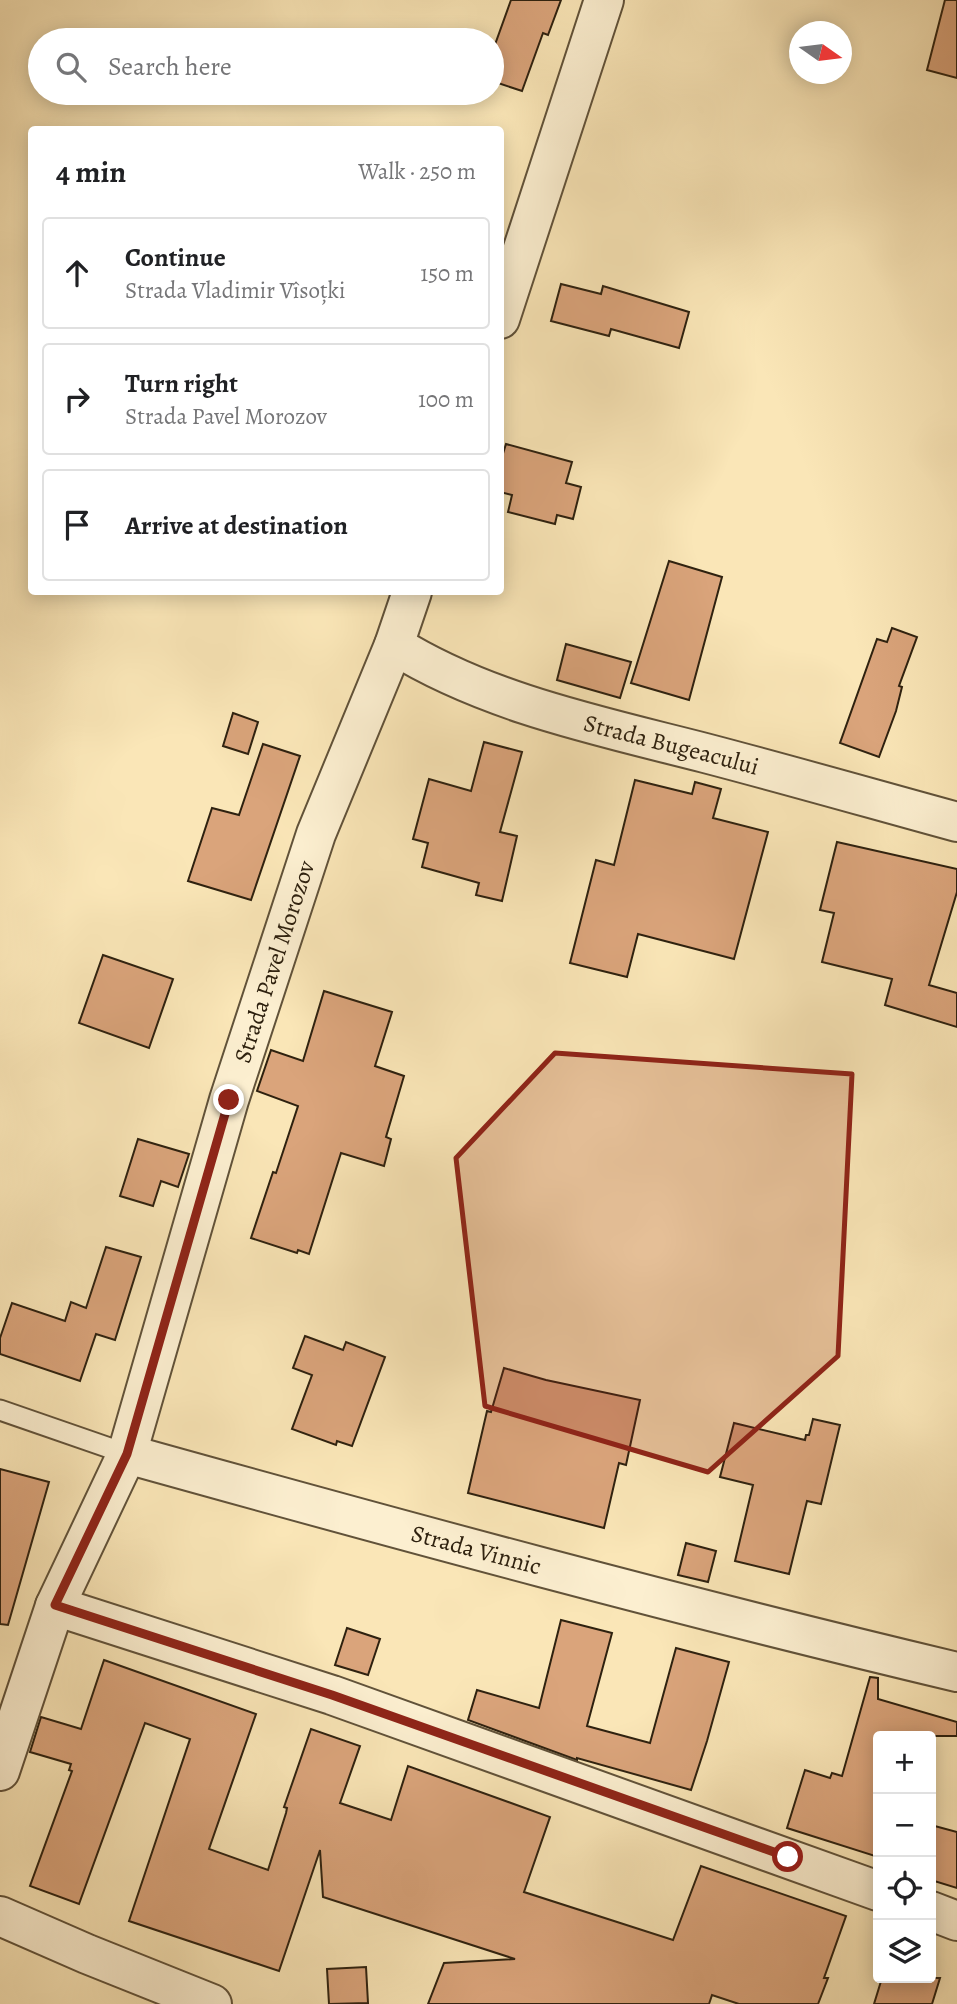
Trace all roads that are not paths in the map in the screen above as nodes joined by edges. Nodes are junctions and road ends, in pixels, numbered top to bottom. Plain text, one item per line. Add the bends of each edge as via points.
1 (604, 0) edge
2 (504, 307) edge
3 (411, 595) edge
4 (394, 645) junction
5 (957, 822) edge
6 (0, 1410) edge
7 (127, 1454) junction
8 (55, 1605) junction
9 (957, 1672) edge
10 (0, 1771) edge
11 (873, 1889) edge
12 (936, 1913) edge
13 (0, 1916) edge
14 (957, 1921) edge
15 (212, 2004) edge

1 - 2 street
3 - 4 street, Strada Pavel Morozov
4 - 5 street, Strada Bugeacului via 426,665 482,689 592,724
4 - 7 street, Strada Pavel Morozov via 316,834 229,1100
6 - 7 lane, Strada Vinnic
7 - 8 street, Strada Pavel Morozov
7 - 9 street, Strada Vinnic via 759,1624
8 - 10 street, Strada Pavel Morozov
8 - 11 street via 332,1695
12 - 14 street
13 - 15 street

